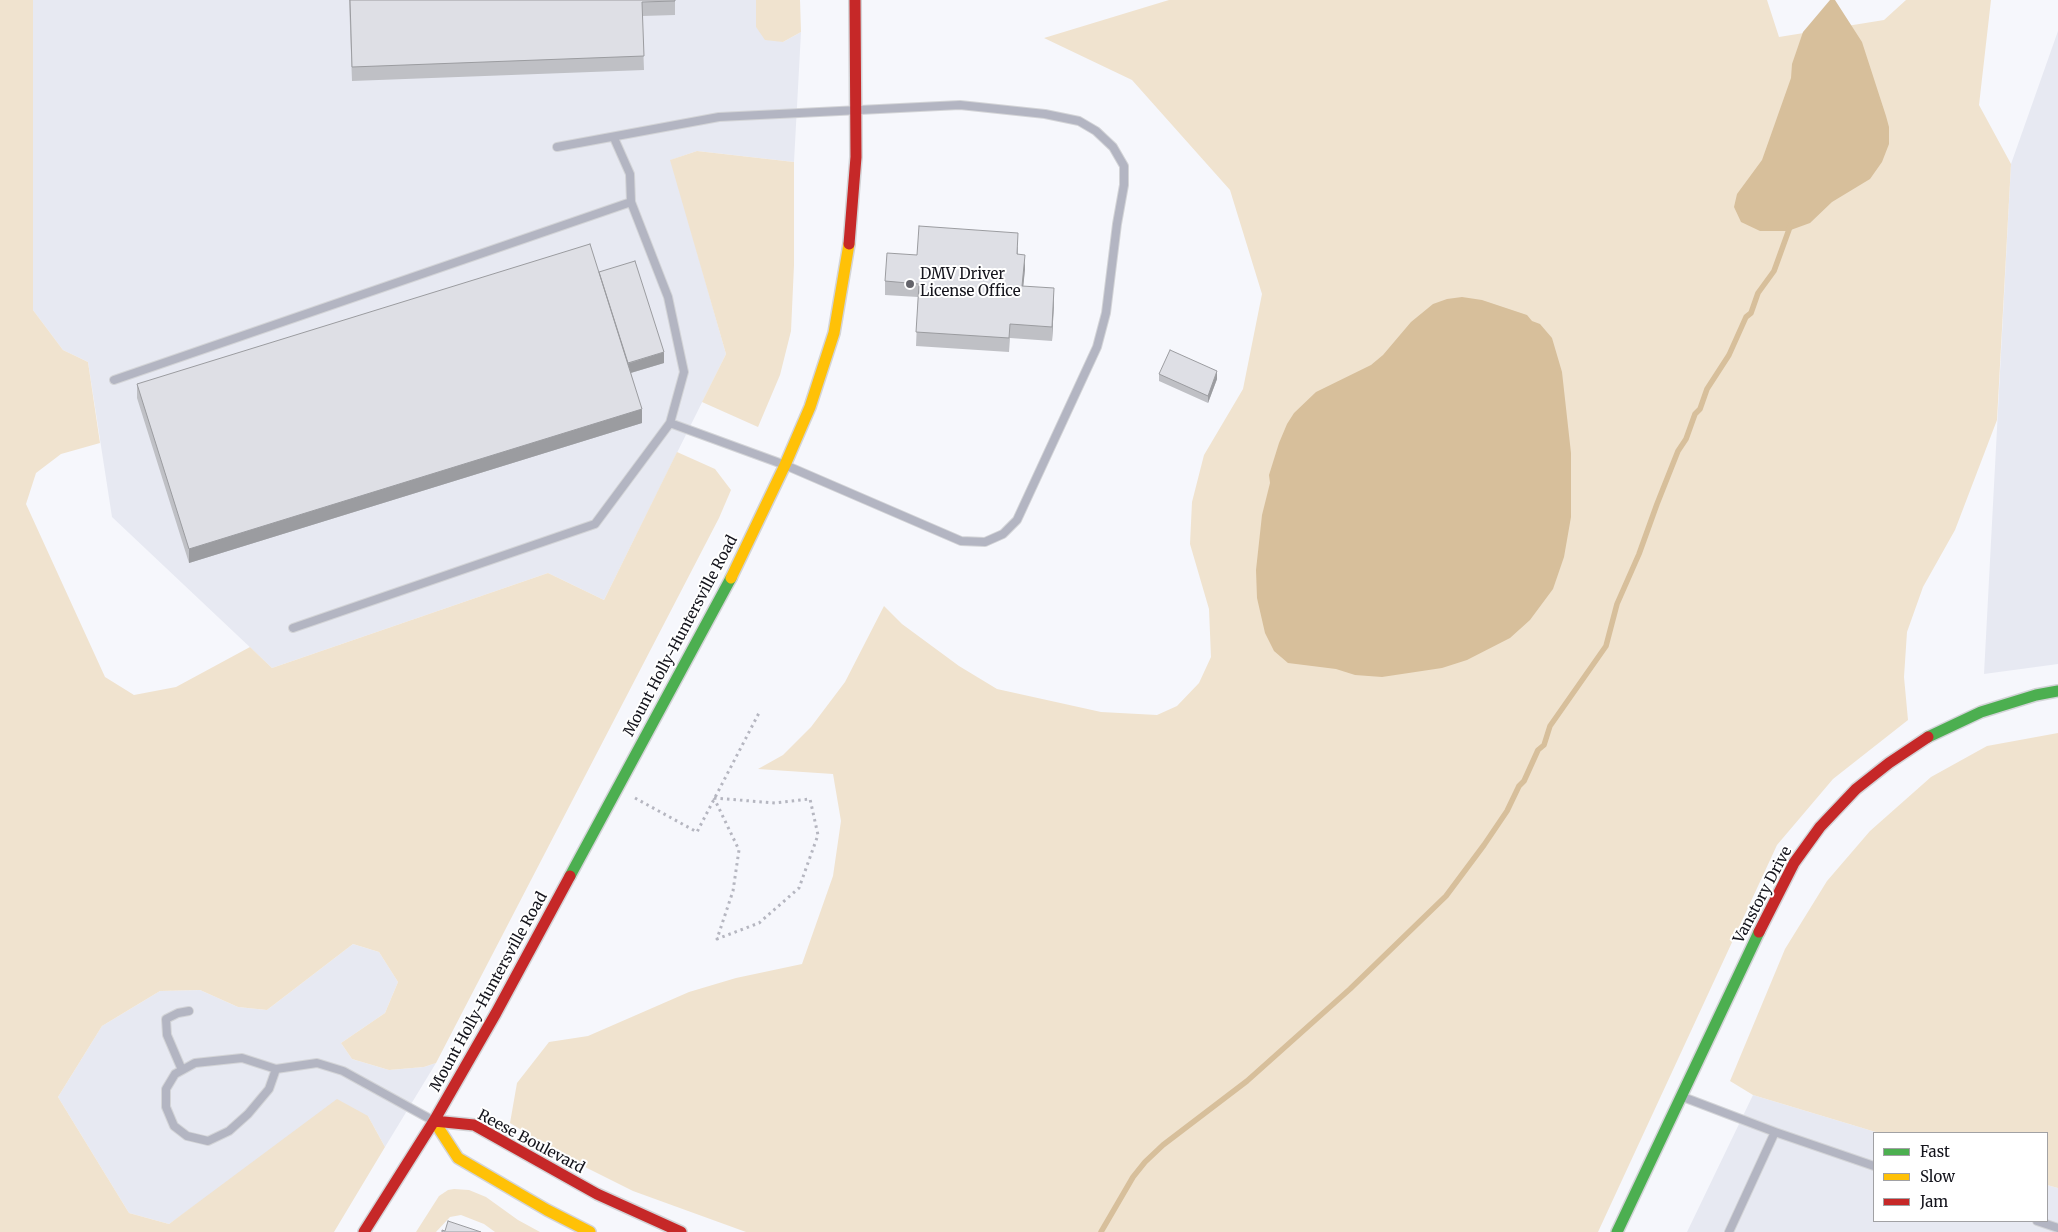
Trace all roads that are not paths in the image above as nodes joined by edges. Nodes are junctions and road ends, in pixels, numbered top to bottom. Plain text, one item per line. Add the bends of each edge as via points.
1 (855, 0) edge
2 (857, 110) junction
3 (614, 138) junction
4 (557, 147) dead end
5 (631, 202) junction
6 (114, 380) dead end
7 (670, 423) junction
8 (785, 465) junction
9 (293, 628) dead end
10 (2058, 690) edge
11 (188, 1010) dead end
12 (276, 1069) junction
13 (182, 1070) junction
14 (1682, 1096) junction
15 (434, 1121) junction
16 (1775, 1132) junction
17 (1873, 1166) edge
18 (2039, 1222) edge
19 (2058, 1230) edge
20 (364, 1232) edge
21 (590, 1232) edge
22 (681, 1232) edge
23 (1617, 1232) edge
24 (1729, 1232) edge

1 - 2 main road, Mount Holly-Huntersville Road
2 - 3 lane via 719,117
2 - 8 main road, Mount Holly-Huntersville Road via 853,205 841,301 823,371
2 - 8 lane via 960,105 1045,114 1079,121 1096,131 1113,147 1124,166 1106,313 1097,347 1017,520 1003,534 985,542 961,541
3 - 4 lane
3 - 5 lane via 630,174
5 - 6 lane
5 - 7 lane via 668,297 684,372
7 - 8 lane
7 - 9 lane via 595,524
8 - 15 main road, Mount Holly-Huntersville Road via 732,575 496,1013
10 - 14 main road, Vanstory Drive via 1981,712 1928,738 1889,762 1820,827 1794,863 1775,898
11 - 13 lane via 166,1019 167,1035
12 - 13 lane via 242,1058 195,1063
12 - 13 lane via 269,1089 248,1114 229,1131 208,1141 188,1136 174,1126 166,1107 166,1089 175,1074
12 - 15 lane via 318,1063 343,1071
14 - 16 lane
14 - 23 main road, Vanstory Drive
15 - 20 main road, Mount Holly-Huntersville Road
15 - 21 main road via 458,1158
15 - 22 main road, Reese Boulevard via 474,1125 597,1194
16 - 17 lane
16 - 24 lane
18 - 19 lane

